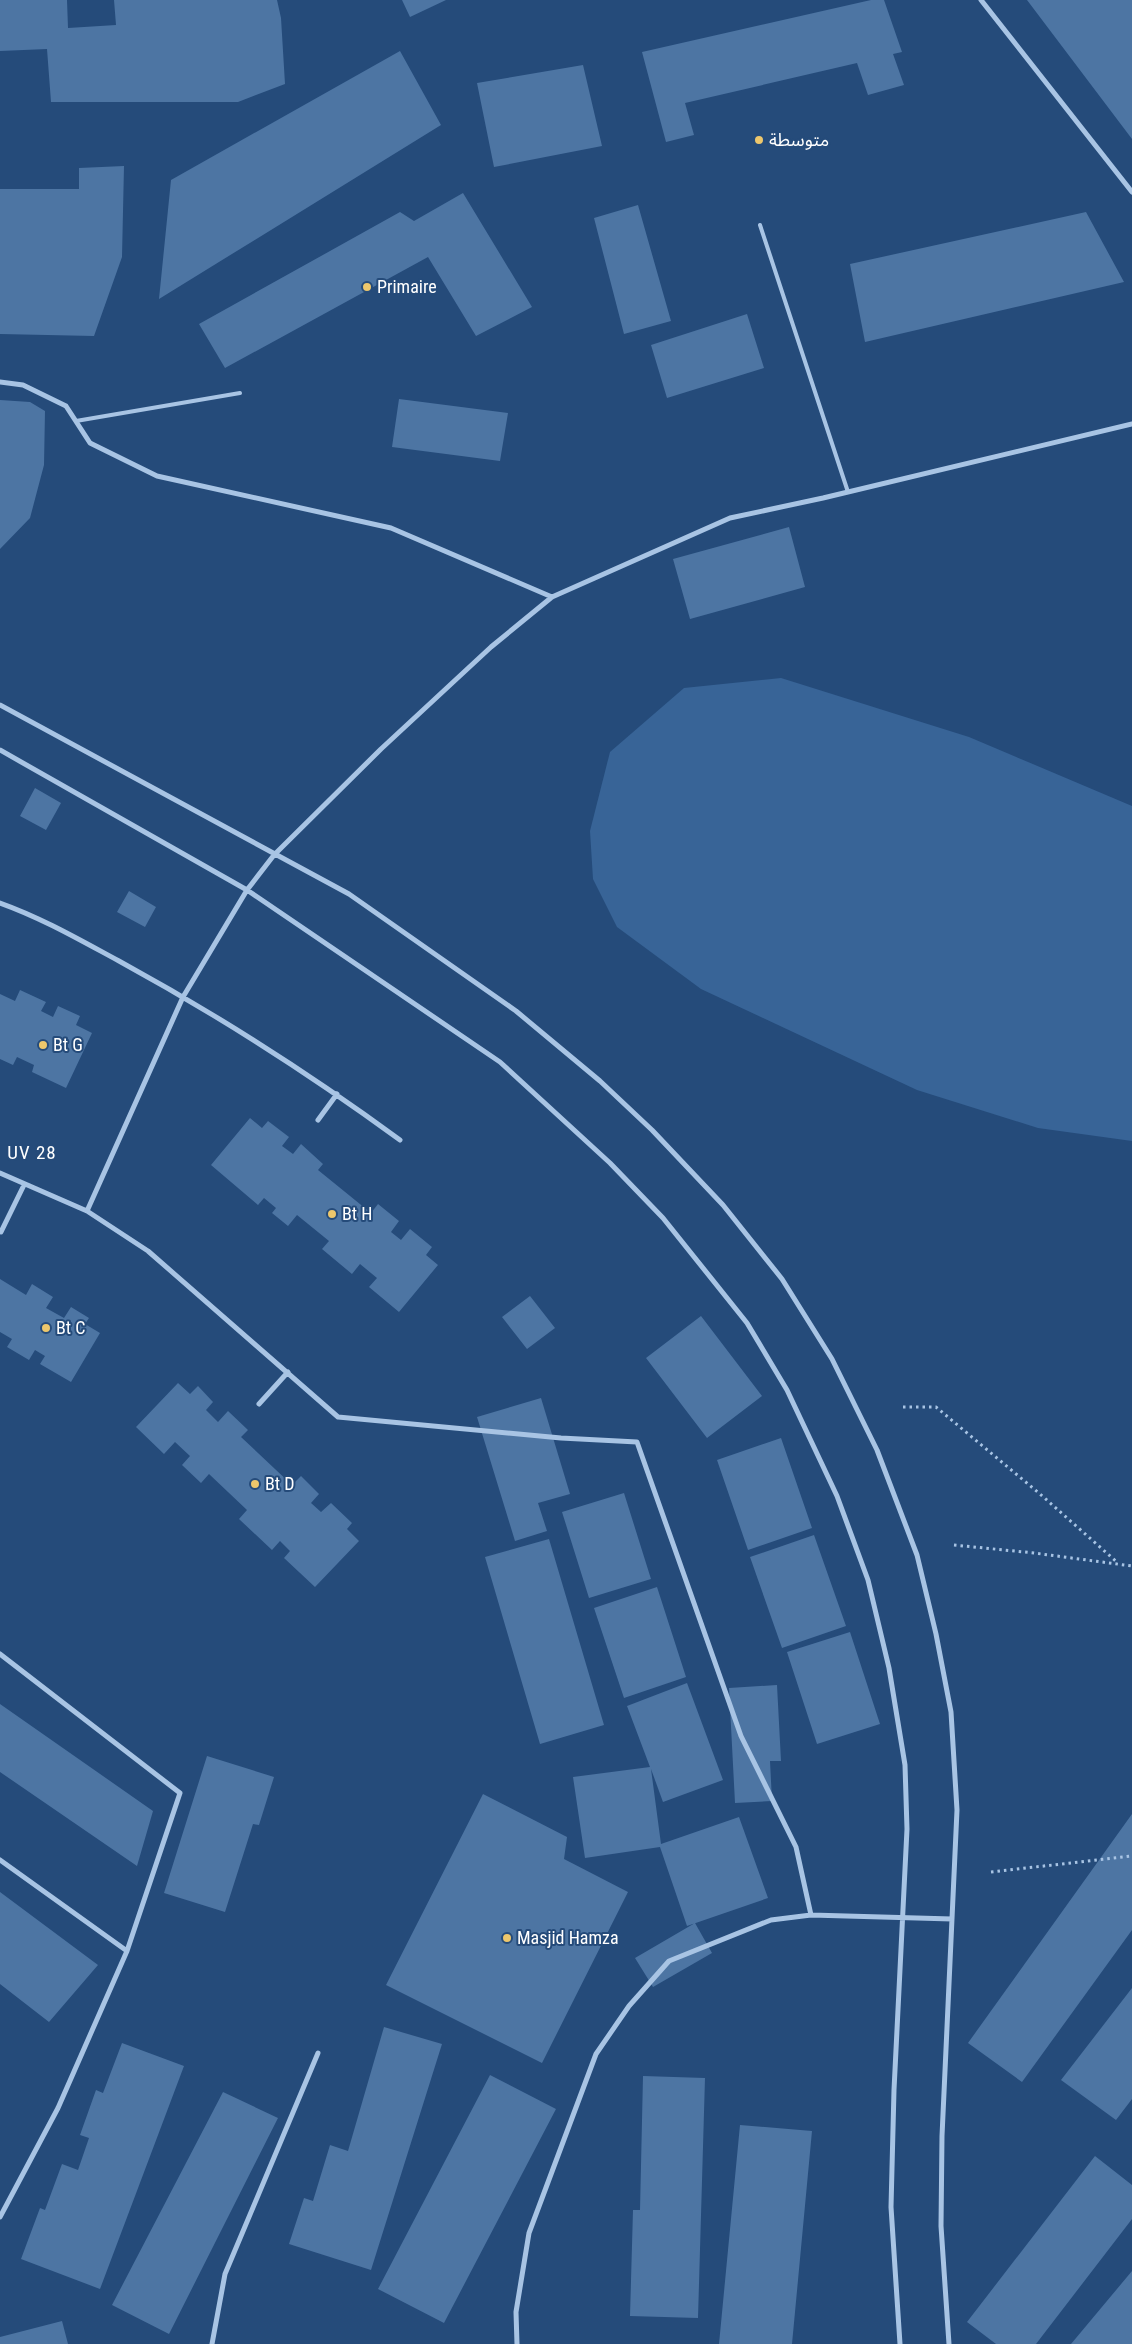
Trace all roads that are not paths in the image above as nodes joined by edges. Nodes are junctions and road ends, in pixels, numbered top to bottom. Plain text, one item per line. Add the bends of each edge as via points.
1 (981, 0) edge
2 (1132, 192) edge
3 (760, 225) dead end
4 (0, 382) edge
5 (240, 393) dead end
6 (76, 421) junction
7 (1132, 424) edge
8 (848, 492) junction
9 (552, 597) junction
10 (0, 705) edge
11 (0, 750) edge
12 (274, 855) junction
13 (248, 890) junction
14 (0, 903) edge
15 (183, 996) junction
16 (337, 1094) junction
17 (318, 1120) dead end
18 (400, 1140) dead end
19 (0, 1173) edge
20 (24, 1185) junction
21 (87, 1211) junction
22 (1, 1232) edge
23 (288, 1372) junction
24 (259, 1404) dead end
25 (0, 1654) edge
26 (0, 1860) edge
27 (811, 1915) junction
28 (903, 1918) junction
29 (952, 1919) junction
30 (127, 1951) junction
31 (318, 2053) dead end
32 (0, 2217) edge
33 (212, 2344) edge
34 (517, 2344) edge
35 (900, 2344) edge
36 (949, 2344) edge

1 - 2 street
3 - 8 lane
4 - 6 street via 23,385 66,406
5 - 6 lane
6 - 9 street via 90,443 157,476 391,528
7 - 8 street
8 - 9 street via 730,518
9 - 12 street via 491,647 381,749
10 - 12 street
11 - 13 street
12 - 13 street
12 - 29 street via 349,894 516,1011 600,1081 723,1205 782,1279 832,1359 877,1450 917,1555 951,1712 957,1810
13 - 15 street
13 - 28 street via 500,1062 610,1163 649,1204 747,1323 787,1390 812,1441 868,1580 889,1668 905,1765 907,1829
14 - 15 street via 32,914
15 - 16 street
15 - 21 street
16 - 17 street
16 - 18 street
19 - 20 street
20 - 21 street
20 - 22 street
21 - 23 street via 148,1251
23 - 24 street
23 - 27 street via 338,1416 561,1438 637,1442 740,1736 796,1847
25 - 30 street via 180,1793
26 - 30 street
27 - 28 street
27 - 34 street via 771,1920 669,1960 629,2006 596,2054 529,2234 516,2312
28 - 29 street
28 - 35 street via 891,2207
29 - 36 street via 941,2226
30 - 32 street via 58,2108
31 - 33 street via 225,2274

